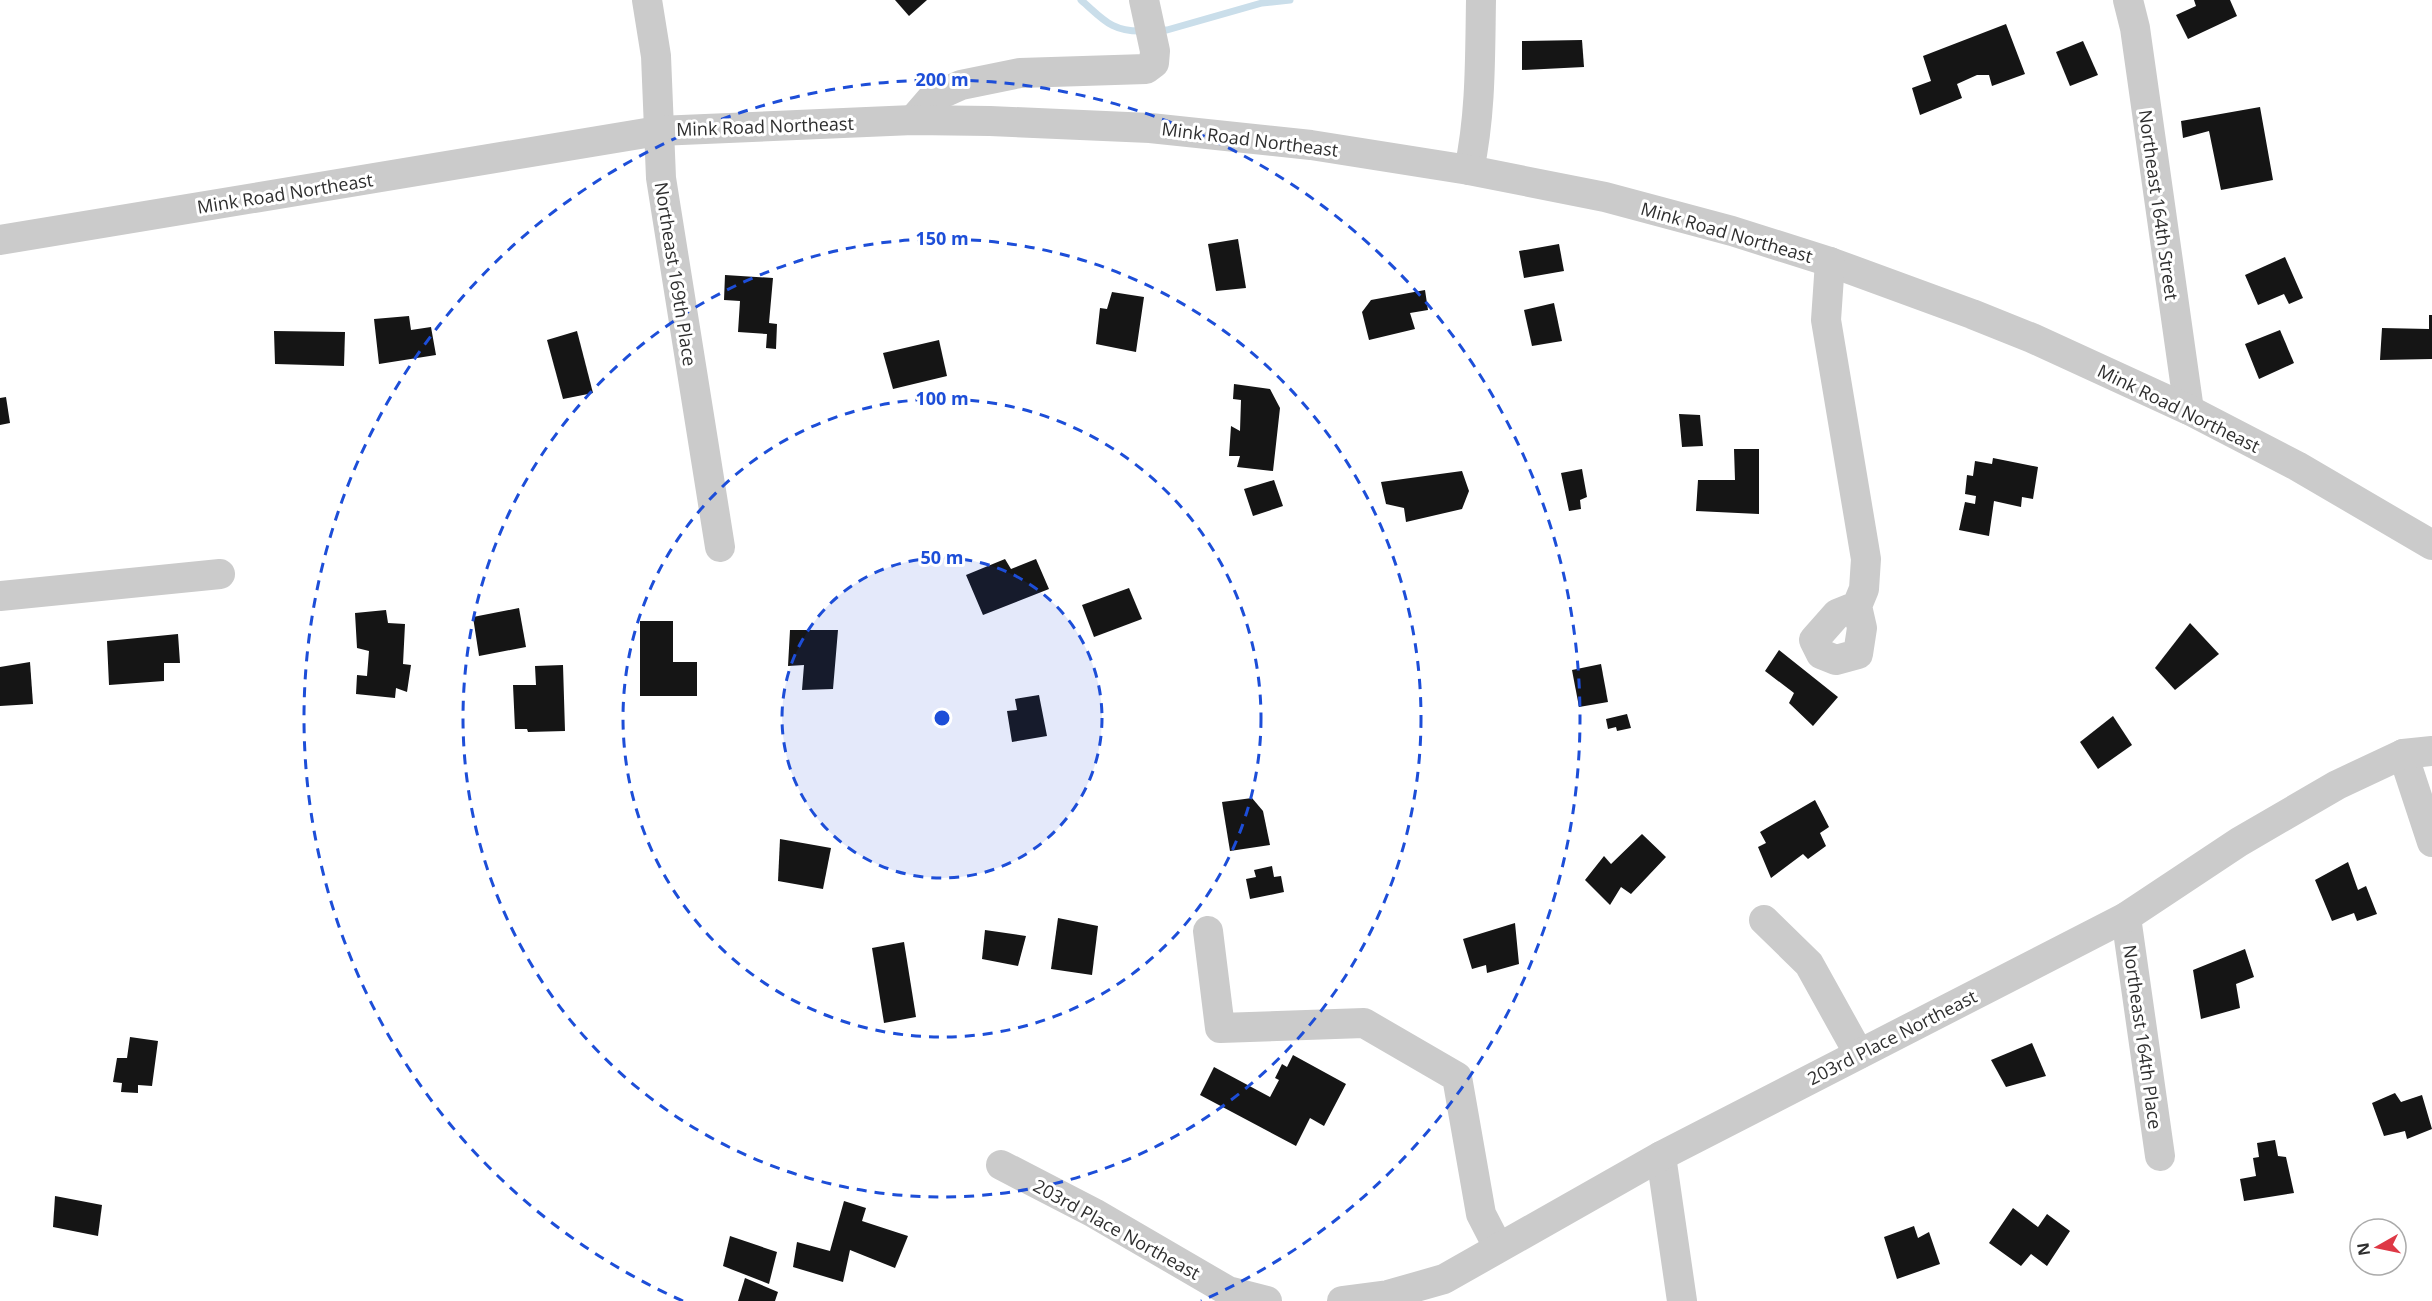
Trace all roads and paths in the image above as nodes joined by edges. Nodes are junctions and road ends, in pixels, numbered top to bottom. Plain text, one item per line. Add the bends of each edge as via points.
1 (647, 0) edge
2 (1481, 0) edge
3 (2128, 0) edge
4 (1144, 1) edge
5 (913, 120) junction
6 (658, 131) junction
7 (1469, 170) junction
8 (0, 240) edge
9 (1830, 262) junction
10 (2189, 410) junction
11 (2432, 545) edge
12 (720, 547) dead end
13 (220, 574) dead end
14 (0, 596) edge
15 (1857, 606) dead end
16 (2418, 752) edge
17 (2432, 842) edge
18 (2126, 917) junction
19 (1764, 920) dead end
20 (1208, 931) dead end
21 (1859, 1054) junction
22 (1661, 1156) junction
23 (2160, 1156) dead end
24 (1001, 1165) dead end
25 (1498, 1247) junction
26 (1267, 1301) edge
27 (1342, 1301) edge
28 (1682, 1301) edge

1 - 6 street, Northeast 169th Place via 656,56
2 - 7 street via 1480,77
3 - 10 street, Northeast 164th Street
4 - 5 street via 1155,51 1154,63 1146,69 1020,73 961,86 932,98
5 - 6 street, Mink Road Northeast
5 - 7 street, Mink Road Northeast via 1150,128 1311,145
6 - 8 street, Mink Road Northeast
6 - 12 street, Northeast 169th Place via 661,178
7 - 9 street, Mink Road Northeast via 1605,197
9 - 10 street, Mink Road Northeast via 2032,338
9 - 15 street via 1826,320 1866,559 1864,589
10 - 11 street, Mink Road Northeast via 2297,466
13 - 14 street
16 - 17 street
16 - 18 street, 203rd Place Northeast via 2337,785 2239,842
18 - 21 street, 203rd Place Northeast
18 - 23 street, Northeast 164th Place
19 - 21 street via 1809,964
20 - 25 street via 1220,1028 1364,1023 1457,1077 1481,1214
21 - 22 street, 203rd Place Northeast
22 - 25 street, 203rd Place Northeast
22 - 28 street
24 - 26 street, 203rd Place Northeast via 1228,1291
25 - 27 street, 203rd Place Northeast via 1444,1279

